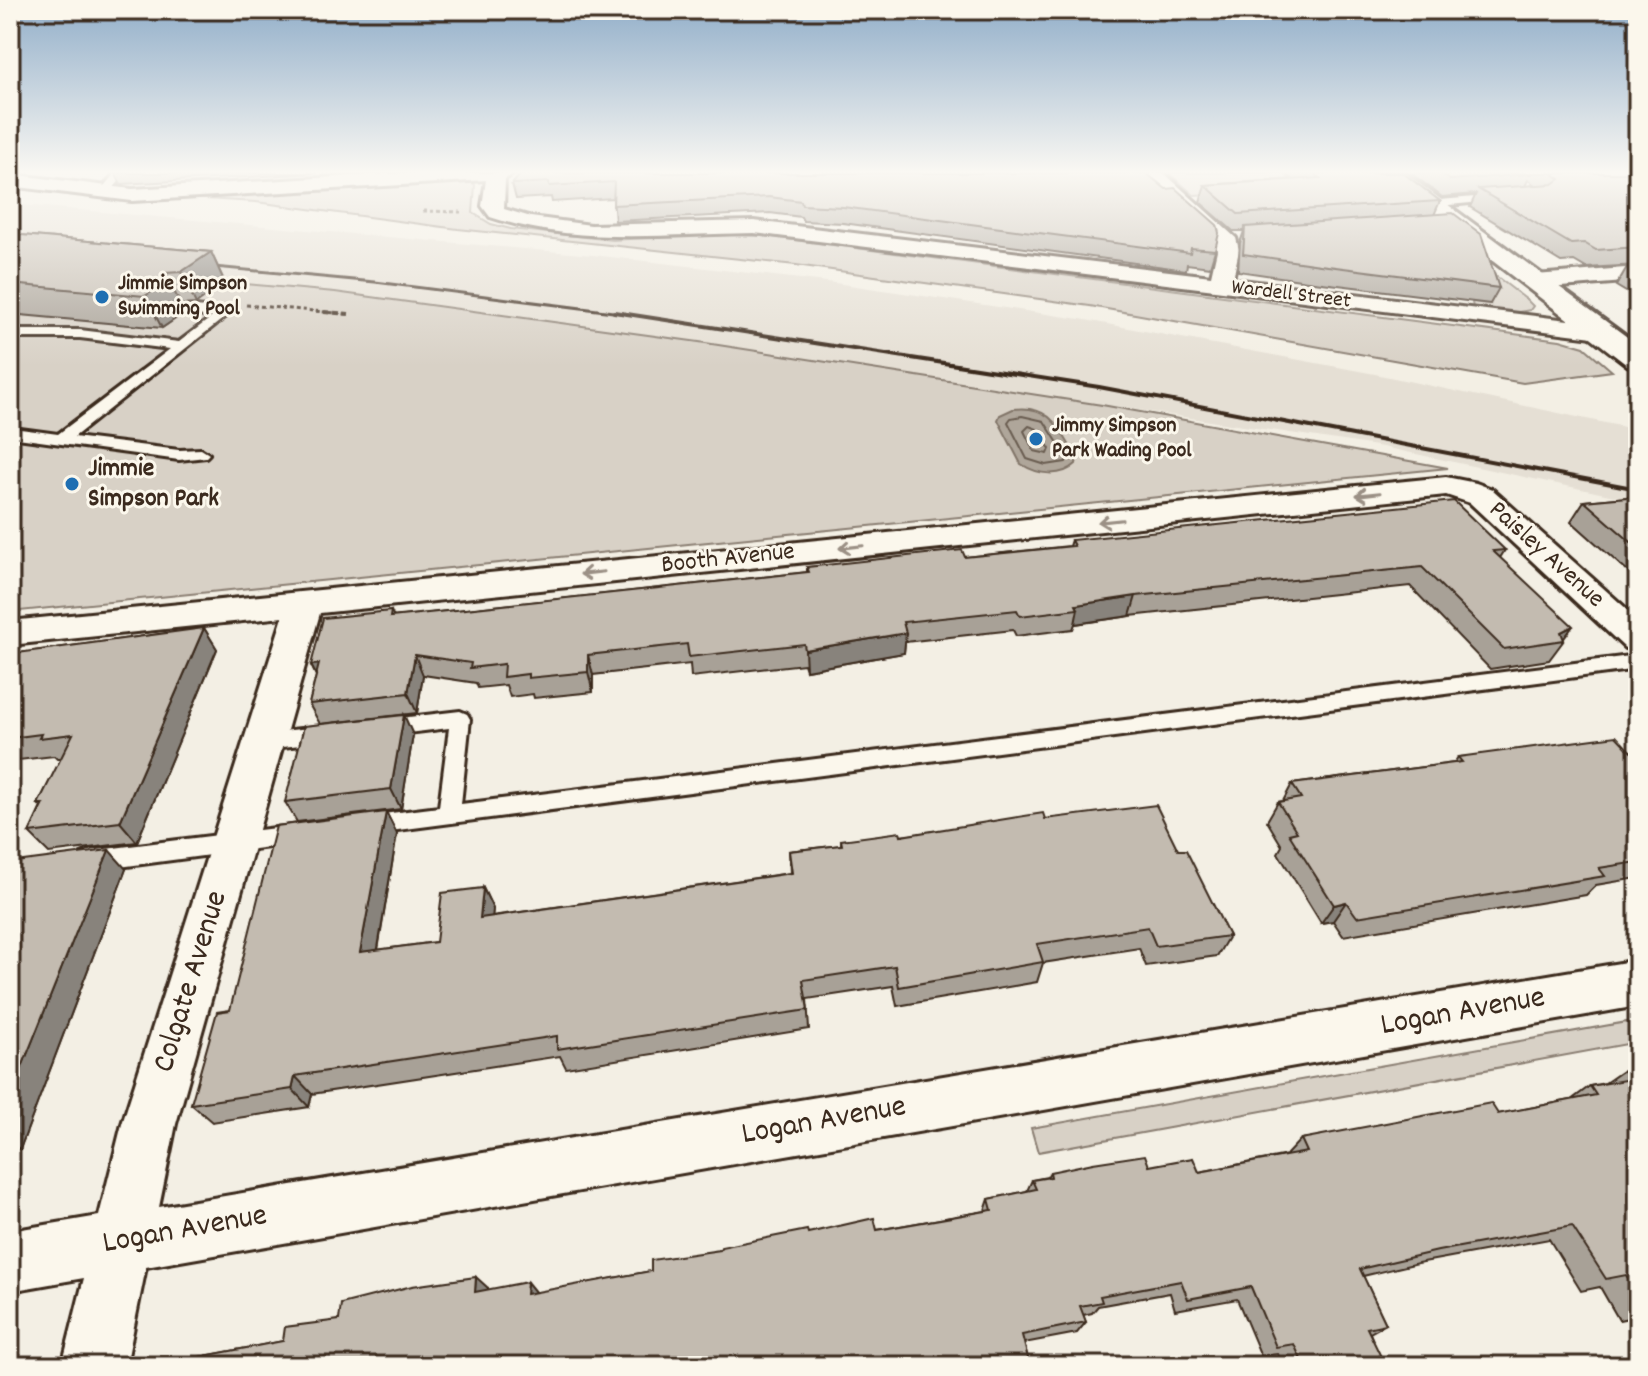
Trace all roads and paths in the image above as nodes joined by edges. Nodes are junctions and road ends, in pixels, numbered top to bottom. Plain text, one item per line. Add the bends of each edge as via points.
1 (835, 237) edge
2 (1232, 237) edge
3 (1469, 237) edge
4 (1638, 274) edge
5 (1535, 282) junction
6 (1220, 286) junction
7 (187, 310) edge
8 (223, 314) junction
9 (349, 314) dead end
10 (1601, 331) junction
11 (10, 334) edge
12 (181, 346) junction
13 (1638, 359) edge
14 (13, 433) dead end
15 (62, 439) junction
16 (201, 454) dead end
17 (1446, 486) joint
18 (305, 603) junction
19 (10, 633) edge
20 (1638, 639) edge
21 (1638, 662) edge
22 (264, 741) junction
23 (449, 815) junction
24 (346, 828) edge
25 (317, 832) edge
26 (234, 843) junction
27 (71, 863) edge
28 (1638, 983) edge
29 (121, 1243) junction
30 (10, 1261) edge
31 (94, 1366) edge

1 - 6 street, Wardell Street
2 - 6 street
3 - 5 street
4 - 5 street
5 - 10 street
6 - 10 street, Wardell Street
7 - 8 lane
8 - 9 path via 254,305
8 - 12 lane
10 - 13 street
11 - 12 lane via 80,334
12 - 15 lane
14 - 15 lane
15 - 16 lane
17 -> 18 street, Booth Avenue
17 - 20 street, Paisley Avenue via 1481,496
18 - 19 street, Booth Avenue
18 - 22 street, Colgate Avenue
21 - 23 lane
22 - 23 lane via 460,719
22 - 26 street, Colgate Avenue
23 - 24 lane
25 - 26 lane
26 - 27 lane
26 - 29 street, Colgate Avenue via 149,1124
28 - 29 street, Logan Avenue
29 - 30 street, Logan Avenue
29 - 31 street, Colgate Avenue

